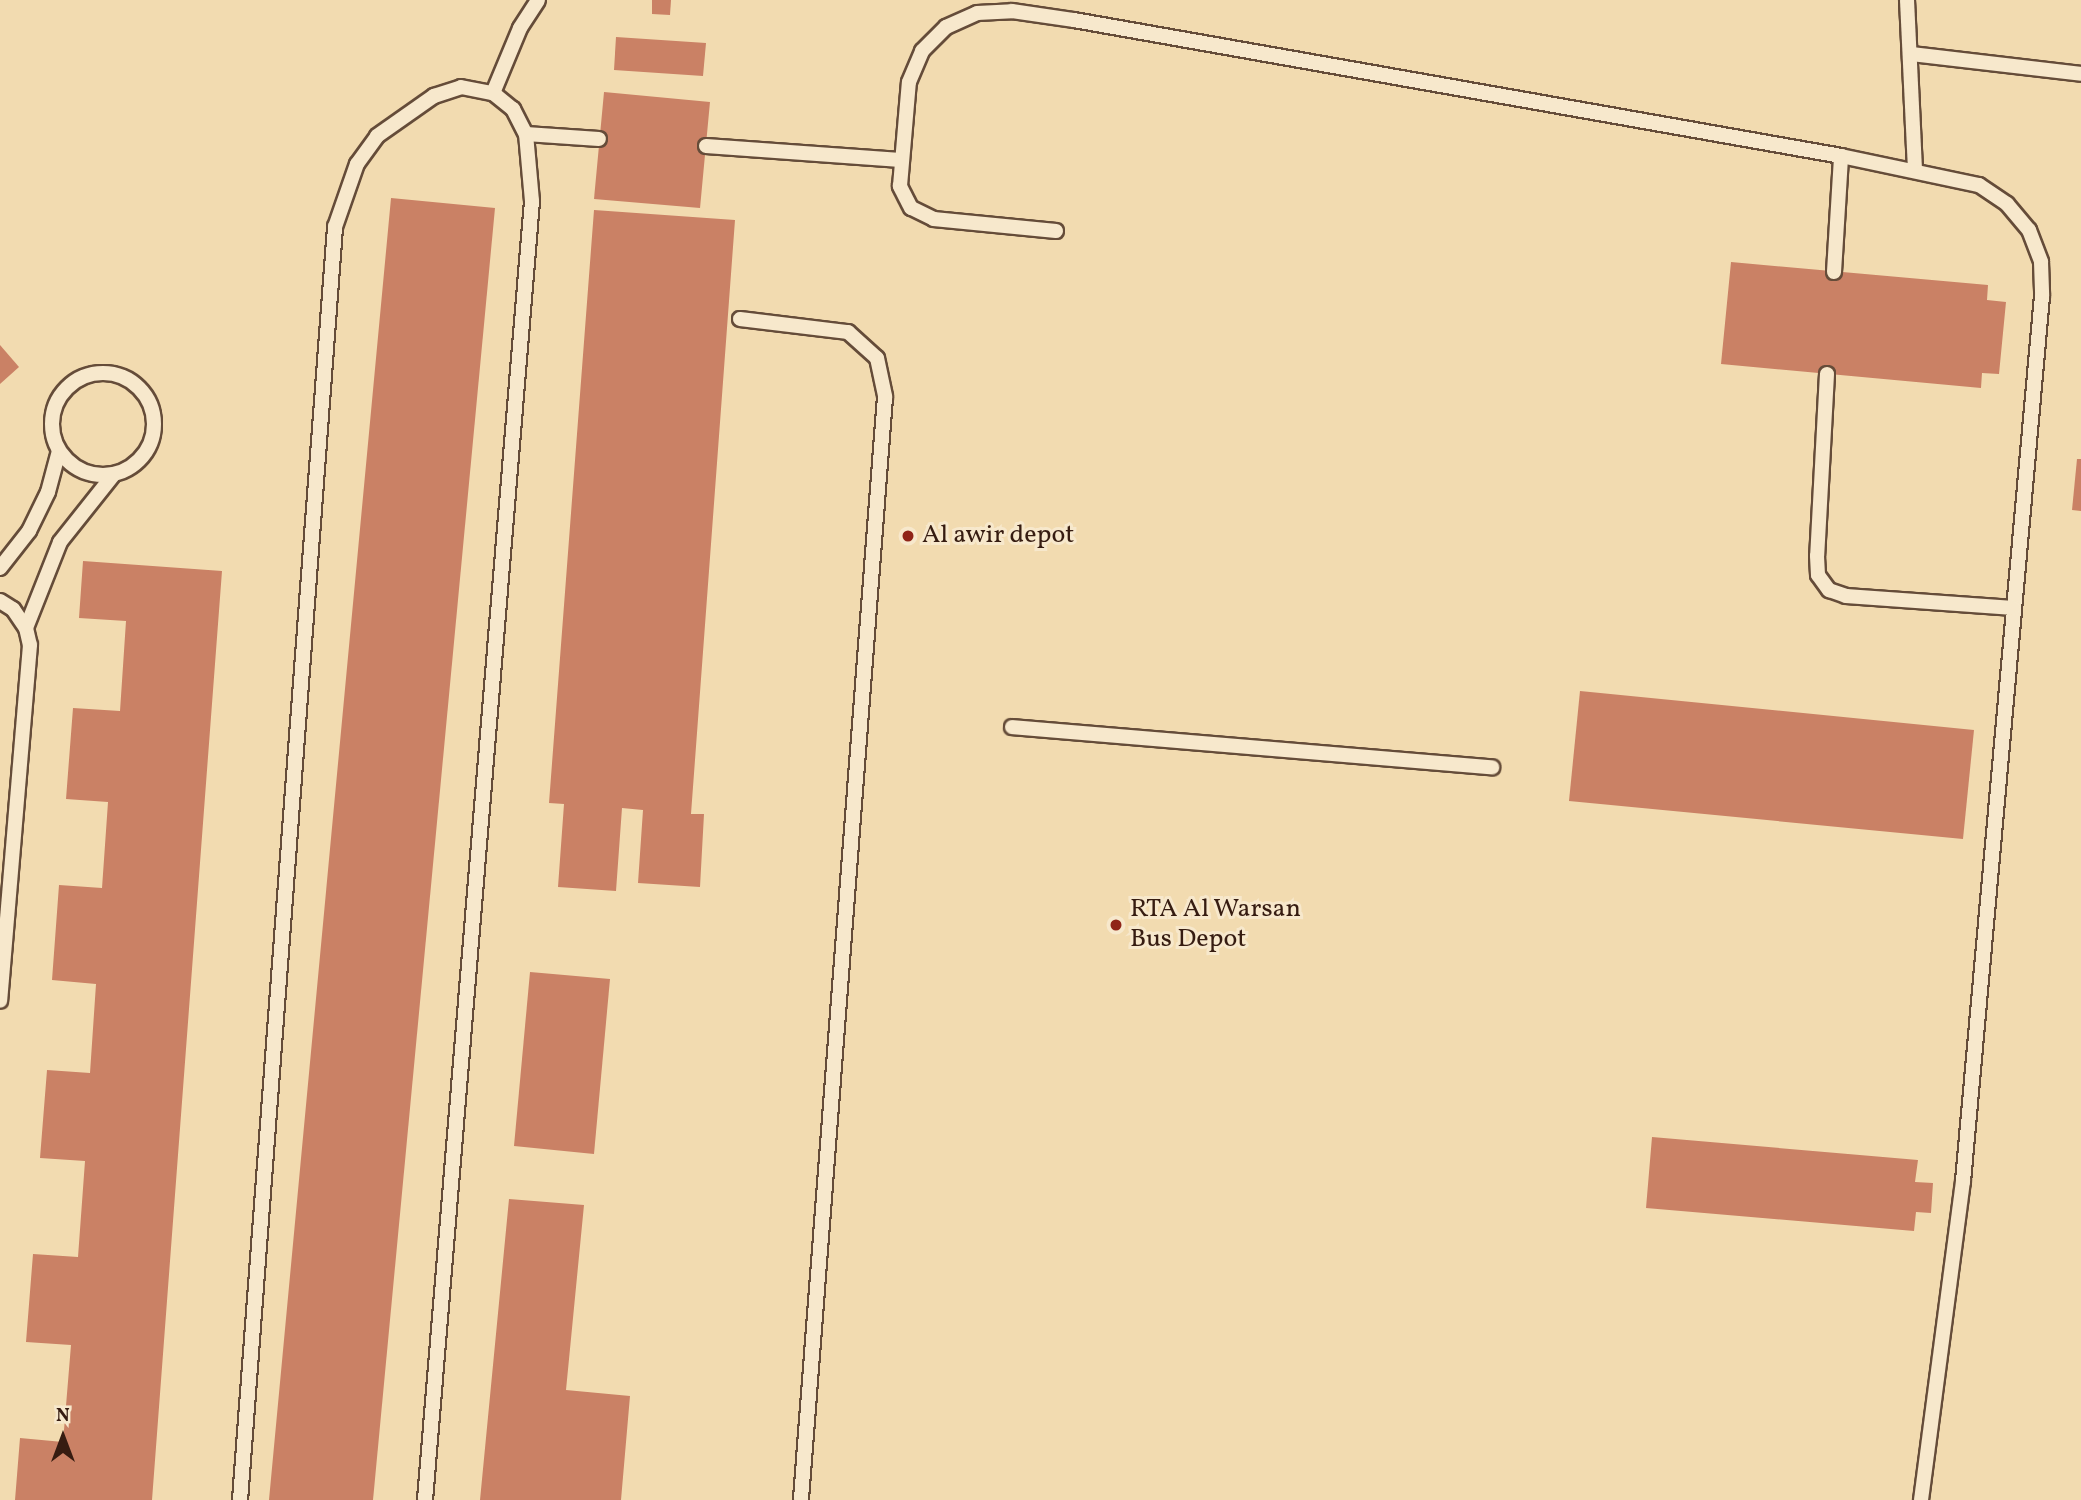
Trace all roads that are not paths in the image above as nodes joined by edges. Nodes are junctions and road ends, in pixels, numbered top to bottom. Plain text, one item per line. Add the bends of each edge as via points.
1 (538, 0) edge
2 (1908, 0) edge
3 (1912, 54) junction
4 (2081, 74) edge
5 (494, 93) junction
6 (526, 134) junction
7 (599, 139) dead end
8 (706, 146) dead end
9 (1841, 156) junction
10 (900, 160) junction
11 (1915, 170) junction
12 (1056, 231) dead end
13 (1834, 272) dead end
14 (740, 320) dead end
15 (1827, 374) dead end
16 (59, 451) junction
17 (114, 474) junction
18 (0, 568) edge
19 (0, 601) edge
20 (2014, 608) junction
21 (26, 628) junction
22 (1012, 727) dead end
23 (1492, 767) dead end
24 (6, 862) edge
25 (0, 990) edge
26 (0, 1001) edge
27 (240, 1500) edge
28 (425, 1500) edge
29 (801, 1500) edge
30 (1921, 1500) edge

1 - 5 lane via 520,28
2 - 3 lane
3 - 4 lane
3 - 11 lane
5 - 6 lane via 513,109
5 - 27 lane via 461,87 433,96 377,136 357,164 335,227
6 - 7 lane
6 - 28 lane via 532,201
8 - 10 lane
9 - 10 lane via 1012,11 977,13 946,27 922,51 909,82
9 - 11 lane
9 - 13 lane
10 - 12 lane via 900,186 912,208 934,219
11 - 20 lane via 1979,185 2007,204 2029,230 2041,262 2042,296
14 - 29 lane via 848,332 865,343 884,377
15 - 20 lane via 1817,556 1818,575 1829,590 1846,596
16 - 17 lane via 83,470
16 - 17 lane via 52,428 55,405 68,386 89,374 112,373 134,382 149,400 155,423 150,446 135,464
16 - 18 lane via 48,492 29,531
17 - 21 lane via 60,542
19 - 21 lane via 13,609
20 - 30 lane via 1963,1181
21 - 24 lane via 30,645
22 - 23 lane
24 - 25 lane
25 - 26 lane

